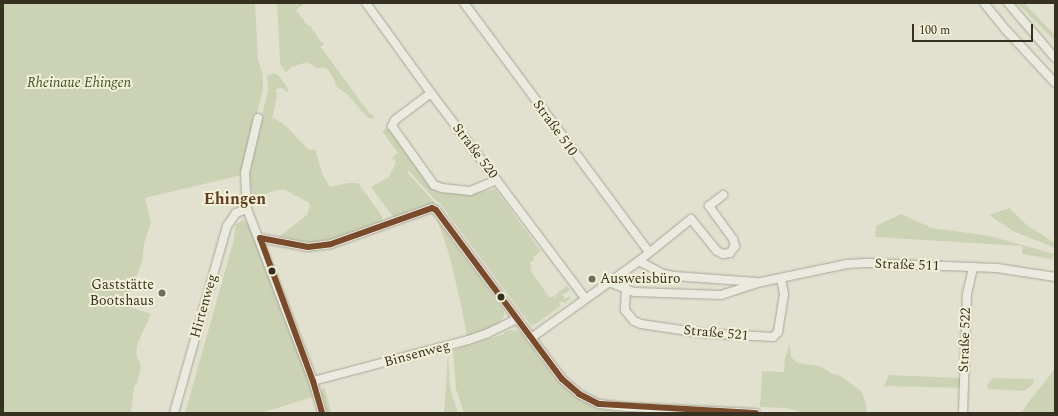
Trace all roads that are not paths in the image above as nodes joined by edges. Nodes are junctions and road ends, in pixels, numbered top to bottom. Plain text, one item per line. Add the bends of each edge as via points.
1 (366, 3) edge
2 (464, 3) edge
3 (984, 3) edge
4 (1008, 3) edge
5 (1006, 30) junction
6 (1055, 58) edge
7 (1055, 75) edge
8 (1055, 83) edge
9 (431, 94) junction
10 (258, 118) dead end
11 (497, 180) junction
12 (723, 195) dead end
13 (248, 209) junction
14 (260, 238) junction
15 (649, 252) junction
16 (639, 261) junction
17 (973, 267) junction
18 (1055, 277) edge
19 (781, 278) junction
20 (609, 282) junction
21 (761, 282) junction
22 (626, 288) junction
23 (585, 298) junction
24 (517, 319) junction
25 (531, 338) junction
26 (313, 381) junction
27 (174, 413) edge
28 (322, 413) edge
29 (756, 413) edge
30 (963, 413) edge

1 - 9 street, Straße 520
2 - 15 street, Straße 510
3 - 5 street
4 - 6 street
5 - 7 street
5 - 8 street
9 - 11 street, Straße 520
9 - 11 street via 395,120 392,126 434,184 442,188 470,192
10 - 13 street via 245,172
11 - 23 street, Straße 520
12 - 15 street via 709,206 733,239 734,246 730,253 723,254 717,251 691,219
13 - 14 street
13 - 27 street, Hirtenweg via 236,213 227,226
14 - 24 street via 308,247 331,244 432,208
14 - 26 street
15 - 16 street
16 - 20 street
16 - 21 street, Straße 511 via 663,274 674,276
17 - 18 street, Straße 511
17 - 19 street, Straße 511 via 847,264
17 - 30 street, Straße 522 via 967,294
19 - 21 street, Straße 511
19 - 22 street, Straße 521 via 784,294 778,332 773,337 702,333 641,324 634,321 625,310
20 - 22 street, Straße 511
20 - 23 street
21 - 22 street, Straße 511 via 721,295 634,292
23 - 25 street
24 - 25 street
24 - 26 street, Binsenweg via 468,340
25 - 29 street via 562,379 579,394 599,404
26 - 28 street

